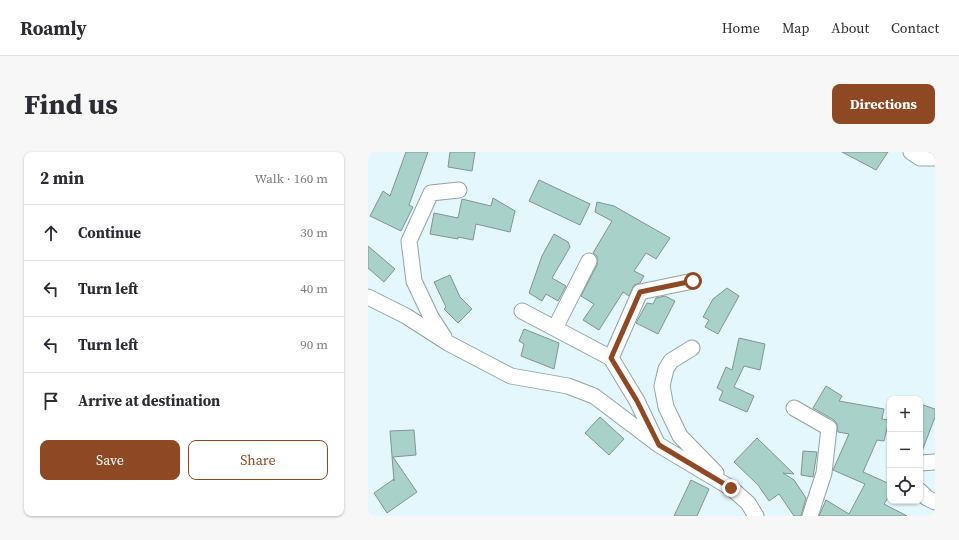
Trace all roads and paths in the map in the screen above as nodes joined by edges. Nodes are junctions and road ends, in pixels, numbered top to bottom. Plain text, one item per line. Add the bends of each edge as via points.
1 (911, 152) edge
2 (935, 158) edge
3 (460, 190) dead end
4 (589, 262) dead end
5 (693, 281) dead end
6 (368, 297) edge
7 (522, 311) dead end
8 (555, 328) junction
9 (448, 343) junction
10 (692, 348) dead end
11 (611, 358) junction
12 (794, 408) dead end
13 (659, 445) junction
14 (935, 462) edge
15 (923, 463) edge
16 (731, 488) junction
17 (923, 494) edge
18 (935, 502) edge
19 (756, 516) edge
20 (810, 516) edge

1 - 2 street via 920,158
3 - 9 street via 431,193 409,241 414,281 431,317
4 - 8 street
5 - 11 street via 640,292
6 - 9 street via 406,316
7 - 8 street
8 - 11 street
9 - 13 street via 511,376 568,386 594,396
10 - 16 street via 671,360 666,369 662,386 666,407 680,436
11 - 13 street
12 - 20 street via 829,428 824,473
13 - 16 street
14 - 15 street
16 - 19 street via 748,503
17 - 18 street

